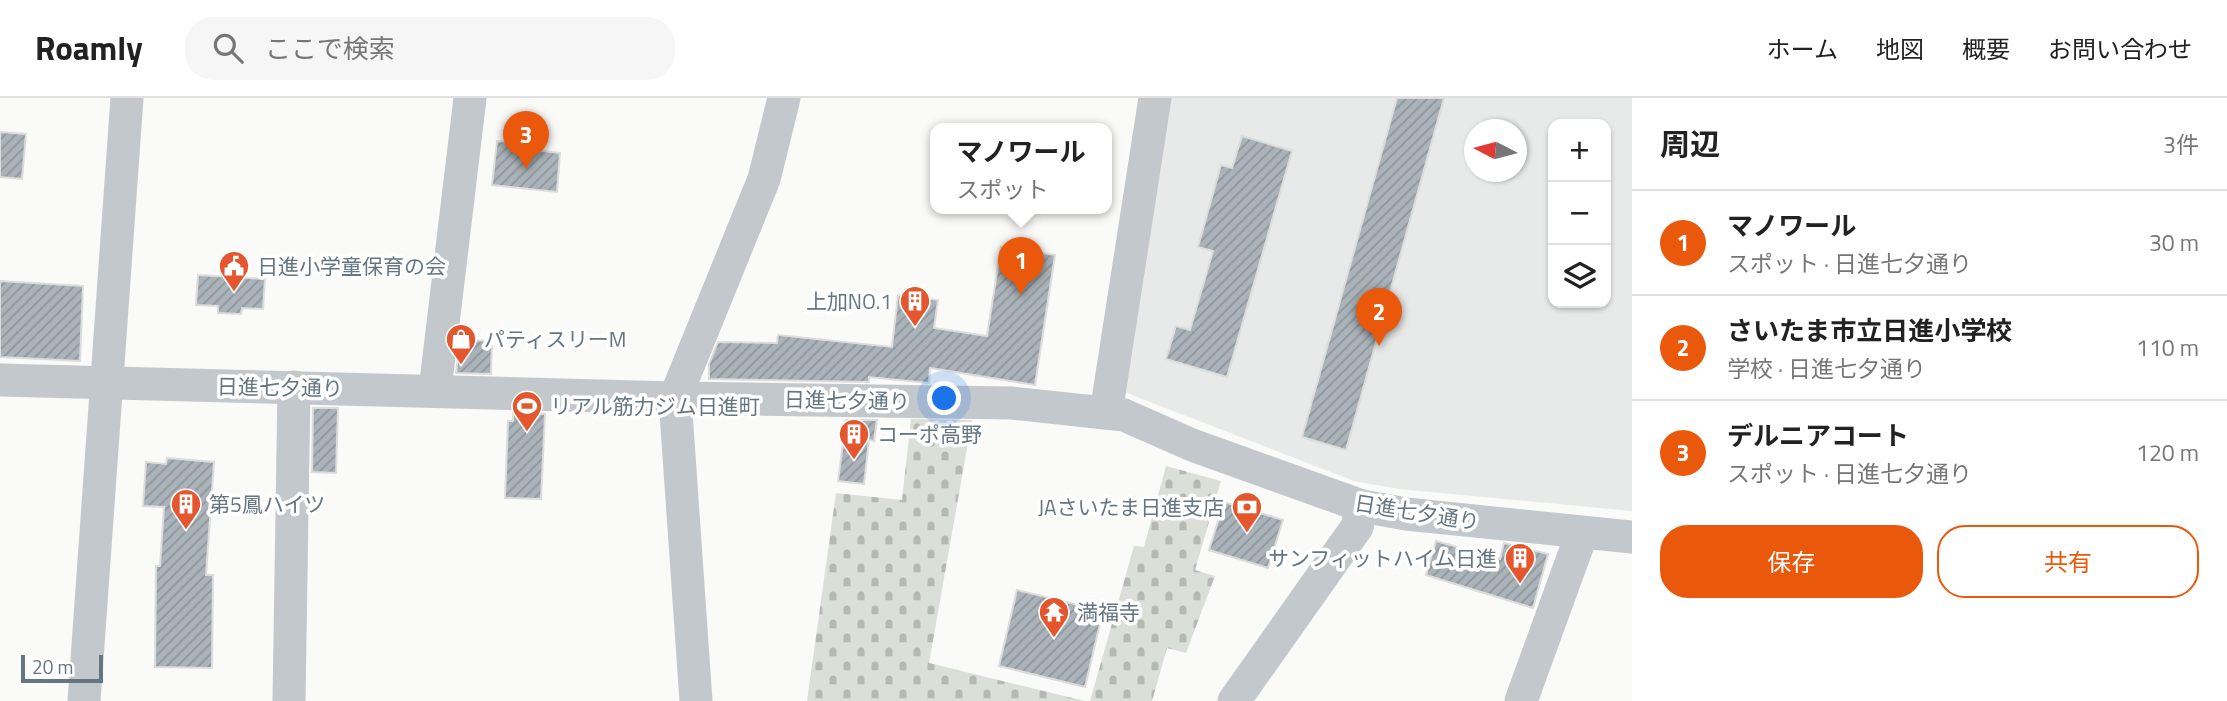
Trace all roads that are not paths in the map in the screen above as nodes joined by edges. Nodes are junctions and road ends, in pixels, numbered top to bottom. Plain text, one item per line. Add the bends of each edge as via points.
1 (127, 98) edge
2 (470, 98) edge
3 (785, 98) edge
4 (1155, 98) edge
5 (0, 380) edge
6 (105, 383) junction
7 (293, 387) junction
8 (435, 390) junction
9 (675, 398) junction
10 (1106, 414) junction
11 (1362, 506) junction
12 (1582, 533) junction
13 (1632, 537) edge
14 (84, 701) edge
15 (289, 701) edge
16 (696, 701) edge
17 (1234, 701) edge
18 (1521, 701) edge

1 - 6 street
2 - 8 street
3 - 9 street via 764,179
4 - 10 street
5 - 6 street, 日進七夕通り
6 - 7 street, 日進七夕通り
6 - 14 street
7 - 8 street, 日進七夕通り
7 - 15 street
8 - 9 street, 日進七夕通り
9 - 10 street, 日進七夕通り via 1011,404
9 - 16 street
10 - 11 street, 日進七夕通り via 1124,415
11 - 12 street, 日進七夕通り
11 - 17 street via 1357,527
12 - 13 street, 日進七夕通り
12 - 18 street

